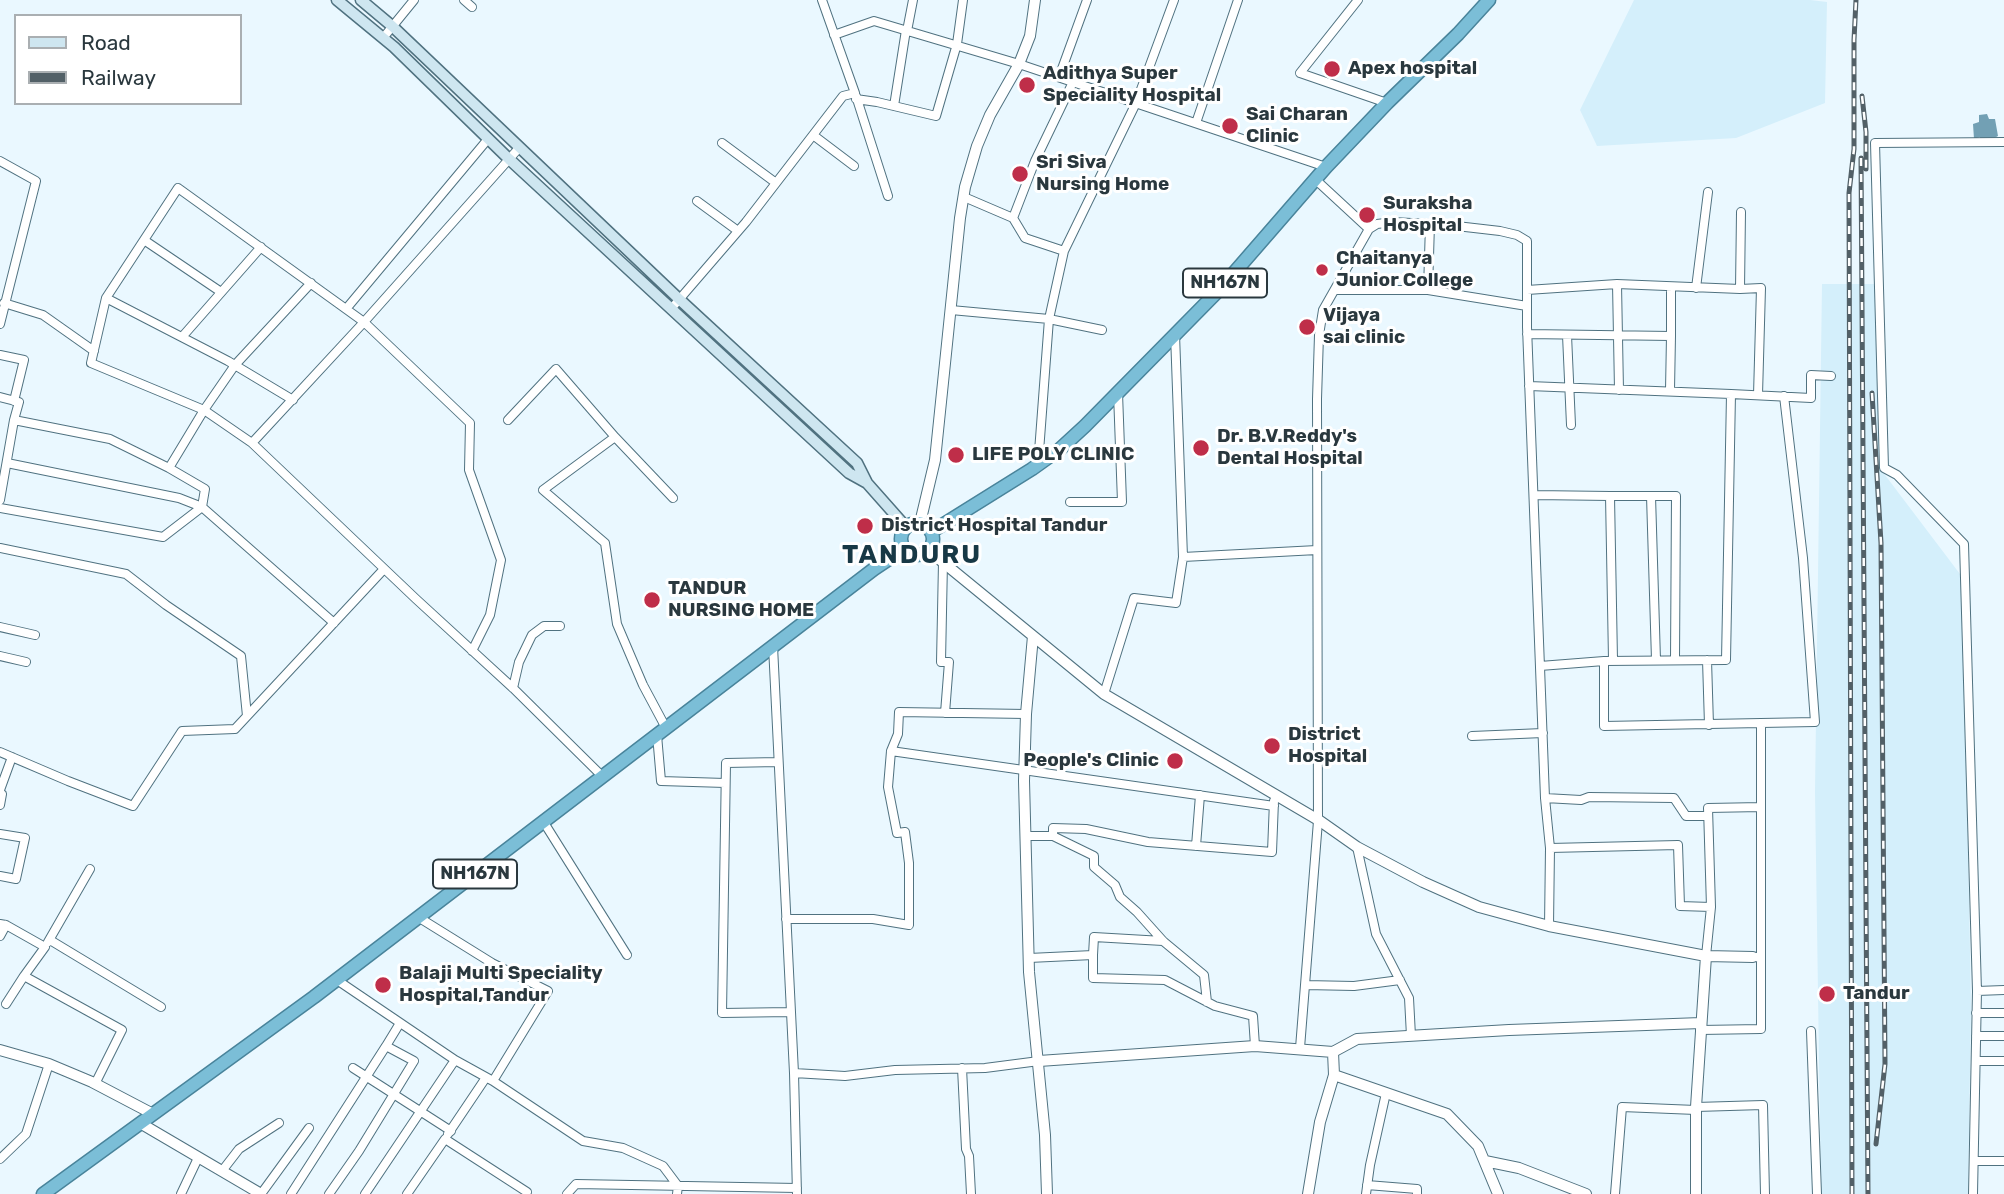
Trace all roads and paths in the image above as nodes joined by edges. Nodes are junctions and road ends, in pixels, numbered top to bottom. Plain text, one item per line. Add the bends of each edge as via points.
1 (337, 0) edge
2 (361, 0) edge
3 (414, 0) edge
4 (464, 0) edge
5 (822, 0) edge
6 (914, 0) edge
7 (964, 0) edge
8 (1035, 0) edge
9 (1087, 0) edge
10 (1174, 0) edge
11 (1238, 0) edge
12 (1358, 0) edge
13 (1489, 0) edge
14 (472, 7) dead end
15 (392, 26) junction
16 (906, 30) junction
17 (834, 34) junction
18 (383, 38) junction
19 (956, 44) junction
20 (1019, 64) junction
21 (1059, 77) junction
22 (1073, 82) junction
23 (856, 96) junction
24 (1136, 103) junction
25 (1387, 103) junction
26 (894, 106) junction
27 (1196, 123) junction
28 (813, 135) junction
29 (488, 139) junction
30 (2004, 142) edge
31 (722, 143) dead end
32 (519, 148) junction
33 (509, 159) junction
34 (0, 161) edge
35 (854, 166) dead end
36 (1326, 167) junction
37 (1316, 180) junction
38 (776, 183) junction
39 (1708, 192) dead end
40 (888, 197) dead end
41 (964, 197) junction
42 (697, 201) dead end
43 (1741, 212) dead end
44 (1013, 218) junction
45 (1430, 223) junction
46 (1369, 229) junction
47 (738, 231) junction
48 (144, 240) junction
49 (261, 247) junction
50 (1064, 251) junction
51 (310, 283) junction
52 (1617, 284) junction
53 (1671, 287) junction
54 (1696, 288) junction
55 (1740, 289) junction
56 (1335, 290) junction
57 (1428, 290) junction
58 (1527, 290) junction
59 (221, 292) junction
60 (106, 298) junction
61 (679, 299) junction
62 (4, 303) junction
63 (1527, 306) junction
64 (346, 309) junction
65 (671, 309) junction
66 (951, 310) junction
67 (1049, 319) junction
68 (365, 322) junction
69 (0, 324) edge
70 (1102, 330) dead end
71 (1175, 334) junction
72 (1527, 334) junction
73 (1567, 335) junction
74 (1618, 336) junction
75 (1671, 336) junction
76 (182, 337) junction
77 (94, 351) junction
78 (0, 355) edge
79 (235, 365) junction
80 (1830, 376) dead end
81 (1529, 386) junction
82 (1568, 387) junction
83 (1619, 390) junction
84 (1670, 390) junction
85 (1118, 393) junction
86 (1731, 394) junction
87 (1758, 395) junction
88 (1784, 396) junction
89 (0, 397) edge
90 (293, 400) junction
91 (14, 401) junction
92 (204, 410) junction
93 (14, 421) junction
94 (508, 421) dead end
95 (1570, 425) dead end
96 (615, 437) junction
97 (0, 440) edge
98 (10, 442) junction
99 (252, 443) junction
100 (7, 463) junction
101 (1038, 465) junction
102 (169, 468) junction
103 (1, 483) edge
104 (867, 483) junction
105 (1534, 495) junction
106 (1610, 496) junction
107 (1651, 496) junction
108 (673, 498) dead end
109 (0, 500) edge
110 (1070, 502) dead end
111 (202, 507) junction
112 (0, 508) edge
113 (920, 523) junction
114 (906, 527) junction
115 (931, 532) junction
116 (0, 548) edge
117 (904, 549) junction
118 (929, 550) junction
119 (1317, 550) junction
120 (1183, 557) junction
121 (943, 562) junction
122 (384, 569) junction
123 (334, 623) junction
124 (561, 626) dead end
125 (0, 627) edge
126 (35, 635) dead end
127 (1033, 636) junction
128 (773, 646) junction
129 (472, 651) junction
130 (0, 656) edge
131 (1609, 660) junction
132 (1656, 660) junction
133 (1675, 660) junction
134 (1707, 660) junction
135 (26, 662) dead end
136 (1541, 666) junction
137 (513, 688) junction
138 (1104, 694) junction
139 (946, 713) junction
140 (1026, 714) junction
141 (247, 716) junction
142 (1760, 723) junction
143 (1709, 725) junction
144 (661, 731) junction
145 (1543, 733) junction
146 (1472, 736) dead end
147 (891, 751) junction
148 (0, 752) edge
149 (12, 757) junction
150 (778, 762) junction
151 (1024, 770) junction
152 (602, 776) junction
153 (725, 783) junction
154 (0, 791) edge
155 (1200, 795) junction
156 (1545, 798) junction
157 (1274, 800) junction
158 (0, 805) edge
159 (1760, 807) junction
160 (1709, 816) junction
161 (543, 821) junction
162 (1318, 821) junction
163 (0, 834) edge
164 (1026, 836) junction
165 (1053, 836) junction
166 (1196, 846) junction
167 (1357, 847) junction
168 (1549, 848) junction
169 (90, 869) dead end
170 (0, 876) edge
171 (1711, 907) junction
172 (418, 917) junction
173 (786, 919) junction
174 (3, 924) edge
175 (1549, 926) junction
176 (0, 936) edge
177 (1163, 941) junction
178 (47, 944) junction
179 (628, 955) dead end
180 (1093, 956) junction
181 (1706, 956) junction
182 (1757, 957) junction
183 (1029, 958) junction
184 (24, 976) junction
185 (337, 980) junction
186 (1400, 980) junction
187 (1305, 985) junction
188 (2004, 990) edge
189 (1977, 991) junction
190 (1207, 1002) junction
191 (6, 1004) dead end
192 (161, 1007) dead end
193 (790, 1012) junction
194 (1976, 1013) junction
195 (2004, 1013) edge
196 (400, 1023) junction
197 (1700, 1026) junction
198 (1811, 1031) dead end
199 (1411, 1036) junction
200 (1976, 1036) junction
201 (2004, 1036) edge
202 (386, 1045) junction
203 (1255, 1046) junction
204 (1300, 1048) junction
205 (0, 1050) edge
206 (1333, 1052) junction
207 (455, 1060) junction
208 (1039, 1061) junction
209 (1976, 1061) junction
210 (2004, 1061) edge
211 (49, 1064) junction
212 (353, 1068) dead end
213 (962, 1069) junction
214 (794, 1073) junction
215 (1334, 1075) junction
216 (367, 1077) junction
217 (489, 1080) junction
218 (95, 1084) junction
219 (1386, 1093) junction
220 (394, 1095) junction
221 (1696, 1109) junction
222 (420, 1111) junction
223 (153, 1114) junction
224 (140, 1123) junction
225 (279, 1123) dead end
226 (309, 1128) dead end
227 (450, 1131) junction
228 (445, 1139) junction
229 (198, 1158) junction
230 (0, 1159) edge
231 (1485, 1161) junction
232 (1974, 1161) junction
233 (2004, 1161) edge
234 (222, 1171) junction
235 (609, 1189) edge
236 (1367, 1189) edge
237 (643, 1190) edge
238 (677, 1190) edge
239 (712, 1190) edge
240 (753, 1191) edge
241 (797, 1191) edge
242 (529, 1193) edge
243 (43, 1194) edge
244 (181, 1194) edge
245 (261, 1194) edge
246 (292, 1194) edge
247 (329, 1194) edge
248 (365, 1194) edge
249 (408, 1194) edge
250 (568, 1194) edge
251 (971, 1194) edge
252 (1047, 1194) edge
253 (1308, 1194) edge
254 (1417, 1194) edge
255 (1499, 1194) edge
256 (1586, 1194) edge
257 (1615, 1194) edge
258 (1696, 1194) edge
259 (1765, 1194) edge
260 (1817, 1194) edge
261 (1973, 1194) edge

1 - 18 main road
2 - 15 main road
3 - 15 street
4 - 14 street
5 - 17 street
6 - 16 street
7 - 19 street
8 - 20 street via 1030,36
9 - 21 street
10 - 24 street
11 - 27 street
12 - 25 street via 1300,73
13 - 25 highway, NH167N
15 - 18 street
15 - 32 main road
16 - 17 street via 874,21
16 - 19 street
16 - 26 street
17 - 23 street
18 - 29 main road
19 - 20 street
19 - 26 street via 936,116
20 - 21 street
20 - 41 street via 977,146
21 - 22 street
22 - 24 street
22 - 44 street
23 - 26 street
23 - 28 street via 843,96
23 - 40 street
24 - 27 street
24 - 50 street
25 - 36 highway, NH167N
27 - 36 street
28 - 35 street
28 - 38 street
29 - 33 main road
29 - 64 street
30 - 189 street via 1875,143 1884,468 1897,475 1964,544
31 - 38 street
32 - 33 street
32 - 61 main road
33 - 65 main road
33 - 68 street
34 - 62 street via 36,181
36 - 37 highway, NH167N
37 - 46 street
37 - 71 highway, NH167N
38 - 47 street
39 - 54 street
41 - 44 street
41 - 66 street
42 - 47 street
43 - 55 street
44 - 50 street via 1025,238
45 - 46 street via 1393,222
45 - 57 street
45 - 58 street via 1517,235 1527,241
46 - 56 street
47 - 61 street
48 - 49 street via 178,188
48 - 59 street
48 - 60 street
49 - 51 street
49 - 59 street
50 - 67 street
51 - 64 street
51 - 79 street
52 - 53 street
52 - 58 street
52 - 74 street
53 - 54 street
53 - 75 street
54 - 55 street
55 - 87 street via 1761,288
56 - 57 street
56 - 119 street via 1323,310 1319,335
57 - 63 street
58 - 63 street
59 - 76 street
60 - 76 street
60 - 77 street
61 - 65 street
61 - 104 main road via 857,463
62 - 69 street
62 - 77 street via 43,314
63 - 72 street
64 - 68 street
65 - 104 main road via 849,473
66 - 67 street
66 - 113 street via 935,460
67 - 70 street
67 - 101 street
68 - 90 street
68 - 129 street via 470,423 469,470 501,560 490,615
71 - 85 highway, NH167N
71 - 120 street
72 - 73 street
72 - 81 street
73 - 74 street
73 - 82 street
74 - 75 street
74 - 83 street
75 - 84 street
76 - 79 street
77 - 92 street via 91,363
78 - 91 street via 24,360
79 - 90 street
79 - 92 street
80 - 88 street via 1811,375 1811,398
81 - 82 street
81 - 105 street
82 - 83 street
82 - 95 street
83 - 84 street
84 - 86 street
85 - 101 highway, NH167N
85 - 110 street via 1122,502
86 - 87 street
86 - 134 street via 1726,660
87 - 88 street
88 - 142 street via 1803,558 1815,722
89 - 91 street
90 - 99 street
91 - 93 street via 19,402
92 - 99 street
92 - 102 street
93 - 98 street
93 - 102 street via 110,439
94 - 96 street via 556,369
96 - 108 street
96 - 144 street via 543,490 605,543 617,624
97 - 98 street
98 - 100 street
99 - 122 street
100 - 103 street
100 - 111 street via 179,498
101 - 115 highway, NH167N
102 - 111 street via 205,489
103 - 109 street
104 - 114 main road
105 - 106 street
105 - 136 street
106 - 107 street
106 - 131 street
107 - 132 street
107 - 133 street via 1676,496
111 - 112 street via 163,537
111 - 123 street
113 - 114 highway
113 - 115 highway
114 - 117 highway via 900,542
115 - 118 highway
116 - 141 street via 126,574 241,656
117 - 118 highway via 918,556
117 - 128 highway, NH167N
118 - 121 street
119 - 120 street
119 - 162 street
120 - 138 street via 1176,603 1134,598
121 - 127 street
121 - 139 street via 941,662 949,662
122 - 123 street
122 - 129 street
123 - 141 street
124 - 137 street via 544,626 532,635
125 - 126 street
127 - 138 street
127 - 140 street
128 - 144 highway, NH167N
128 - 150 street
129 - 137 street
130 - 135 street
131 - 132 street
131 - 136 street
131 - 143 street via 1604,726
132 - 133 street
133 - 134 street
134 - 143 street
136 - 145 street
137 - 152 street
138 - 157 street
139 - 140 street
139 - 147 street via 899,712
140 - 151 street
141 - 149 street via 235,729 182,731 133,806
142 - 143 street
142 - 159 street
144 - 152 highway, NH167N
144 - 153 street via 661,781
145 - 146 street
145 - 156 street
147 - 151 street
147 - 173 street via 888,787 897,833 905,832 909,925 873,919
148 - 149 street
149 - 154 street
150 - 153 street via 726,763
150 - 173 street
151 - 155 street
151 - 164 street
152 - 161 highway, NH167N
153 - 193 street via 722,1013
154 - 158 street
155 - 157 street
155 - 166 street
156 - 160 street via 1674,798 1686,816
156 - 168 street
157 - 162 street
157 - 166 street via 1272,852
159 - 160 street via 1709,808
159 - 182 street
160 - 171 street
161 - 172 highway, NH167N
161 - 179 street
162 - 167 street
162 - 187 street
163 - 170 street via 25,838 16,879
164 - 165 street
164 - 183 street
165 - 166 street via 1053,828 1086,829
165 - 177 street via 1094,856 1094,867
167 - 175 street via 1479,906
167 - 186 street via 1376,934
168 - 171 street via 1678,845 1679,906
168 - 175 street
169 - 178 street
171 - 181 street
172 - 185 highway, NH167N
172 - 217 street via 548,991
173 - 193 street
174 - 176 street
174 - 178 street
175 - 181 street
177 - 180 street via 1094,937
177 - 190 street via 1205,975
178 - 184 street
178 - 192 street
180 - 183 street
180 - 190 street via 1093,978 1165,981
181 - 182 street
181 - 197 street
182 - 197 street via 1761,1029
183 - 208 street
184 - 191 street
184 - 218 street via 122,1030
185 - 196 street
185 - 223 highway, NH167N
186 - 187 street via 1354,986
186 - 199 street via 1409,998
187 - 204 street
188 - 189 street
189 - 194 street
190 - 203 street via 1253,1016
193 - 214 street
194 - 195 street
194 - 200 street
196 - 202 street
196 - 207 street
197 - 199 street
197 - 221 street
198 - 260 street
199 - 206 street via 1357,1039
200 - 201 street
200 - 209 street
202 - 216 street
202 - 220 street via 414,1061
203 - 204 street
203 - 208 street
204 - 206 street
205 - 211 street
206 - 215 street
207 - 217 street
207 - 222 street
208 - 213 street
208 - 252 street
209 - 210 street
209 - 232 street
211 - 218 street
211 - 230 street via 26,1134
212 - 216 street
213 - 214 street via 845,1076
213 - 251 street
214 - 241 street
215 - 219 street
215 - 253 street via 1320,1122
216 - 220 street
216 - 246 street
217 - 227 street
217 - 238 street via 583,1141 623,1148 663,1166
218 - 223 street
219 - 231 street via 1447,1114 1478,1146
219 - 236 street
220 - 222 street
220 - 247 street
221 - 257 street via 1622,1107
221 - 258 street
221 - 259 street via 1763,1105
222 - 227 street
222 - 248 street
223 - 224 highway, NH167N
224 - 229 street
224 - 243 highway, NH167N
225 - 234 street via 239,1149
226 - 245 street
227 - 228 street
228 - 242 street
228 - 249 street
229 - 234 street
229 - 244 street
231 - 255 street
231 - 256 street via 1519,1168
232 - 233 street
232 - 261 street
234 - 245 street
235 - 237 street
235 - 250 street via 576,1184
236 - 254 street via 1417,1189
237 - 238 street
238 - 239 street
239 - 240 street
240 - 241 street

